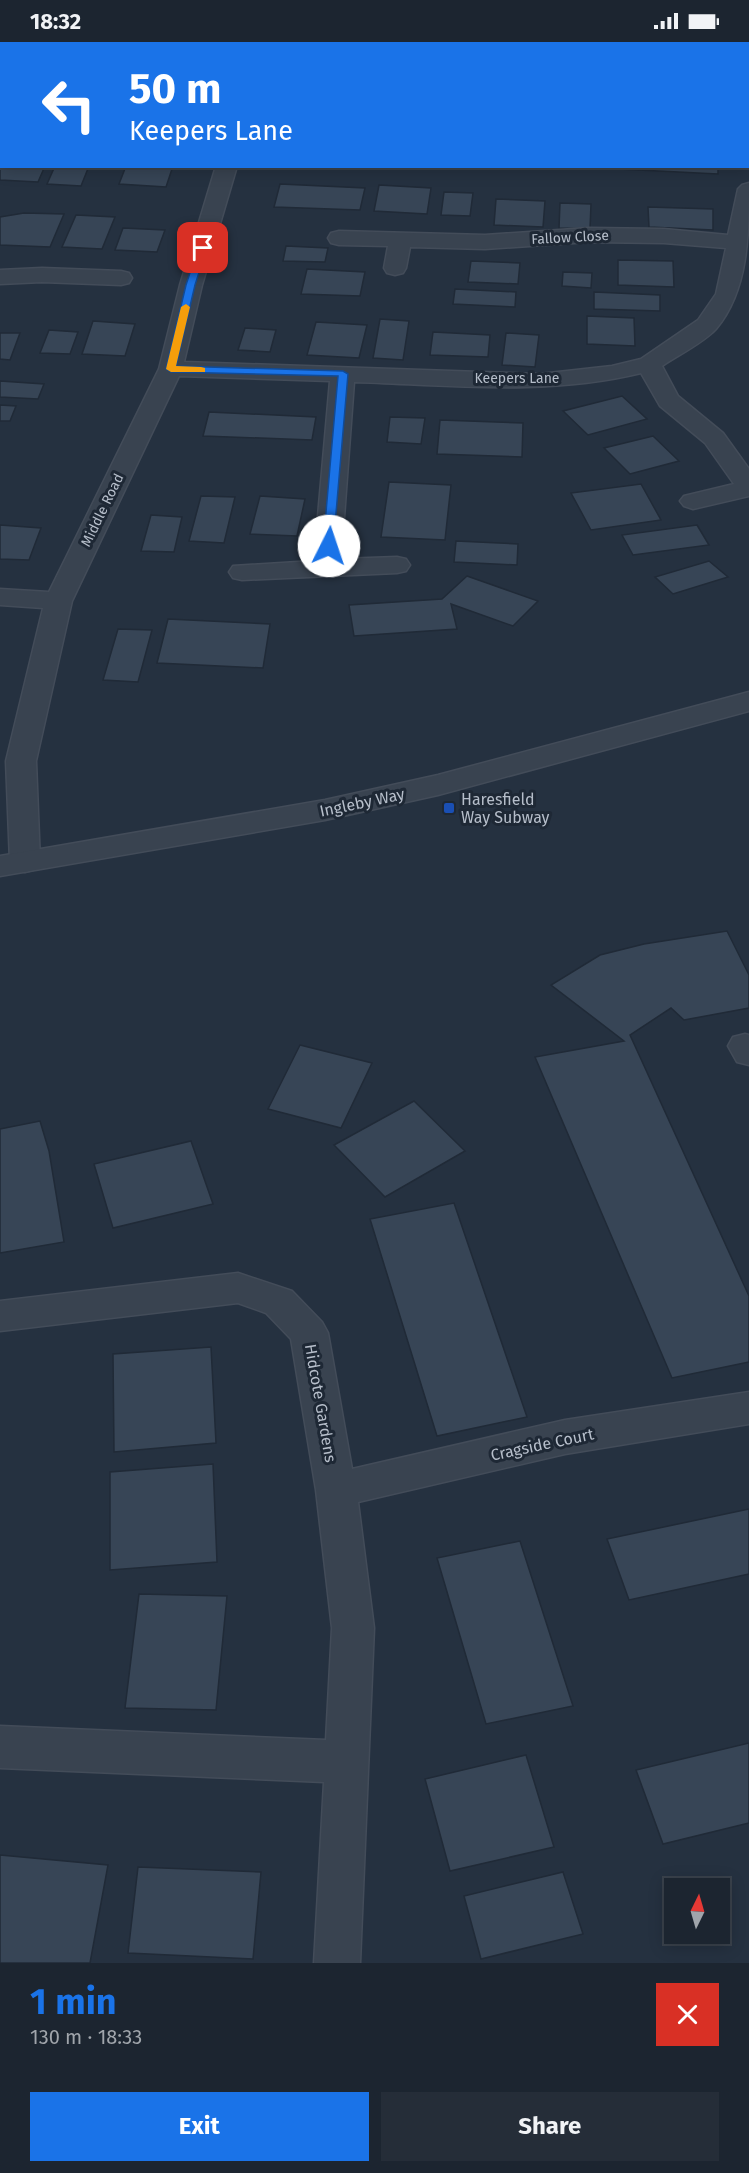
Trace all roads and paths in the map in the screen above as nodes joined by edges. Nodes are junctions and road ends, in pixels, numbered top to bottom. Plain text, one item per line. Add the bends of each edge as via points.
1 (226, 168) edge
2 (749, 189) edge
3 (339, 238) dead end
4 (400, 240) junction
5 (740, 243) junction
6 (395, 268) dead end
7 (77, 276) junction
8 (0, 277) edge
9 (121, 278) dead end
10 (738, 295) edge
11 (66, 299) dead end
12 (649, 363) junction
13 (171, 369) junction
14 (343, 374) junction
15 (749, 487) edge
16 (693, 501) dead end
17 (397, 565) dead end
18 (327, 568) junction
19 (242, 572) dead end
20 (0, 597) edge
21 (58, 601) junction
22 (749, 700) edge
23 (13, 864) edge
24 (0, 1316) edge
25 (749, 1408) edge
26 (336, 1490) junction
27 (0, 1747) edge
28 (346, 1762) junction
29 (337, 1963) edge

1 - 13 street, Middle Road via 191,285
2 - 5 street, Keepers Lane
3 - 4 street, Fallow Close
4 - 5 street, Fallow Close via 485,242 589,235
4 - 6 street
5 - 10 street, Keepers Lane
7 - 8 street
7 - 9 street
7 - 11 street
10 - 12 street, Keepers Lane via 707,325
12 - 14 street, Keepers Lane via 612,373 540,381
12 - 15 street via 669,401 714,438
13 - 14 street, Keepers Lane
13 - 21 street, Middle Road
14 - 18 street
15 - 16 street
17 - 18 street
18 - 19 street
20 - 21 street
21 - 23 street, Middle Road via 21,761
22 - 23 street, Ingleby Way via 427,788 325,810
24 - 26 street, Hidcote Gardens via 238,1288 279,1302 309,1333
25 - 26 street, Cragside Court via 565,1437
26 - 28 street, Hidcote Gardens via 353,1629
27 - 28 street
28 - 29 street, Hidcote Gardens

